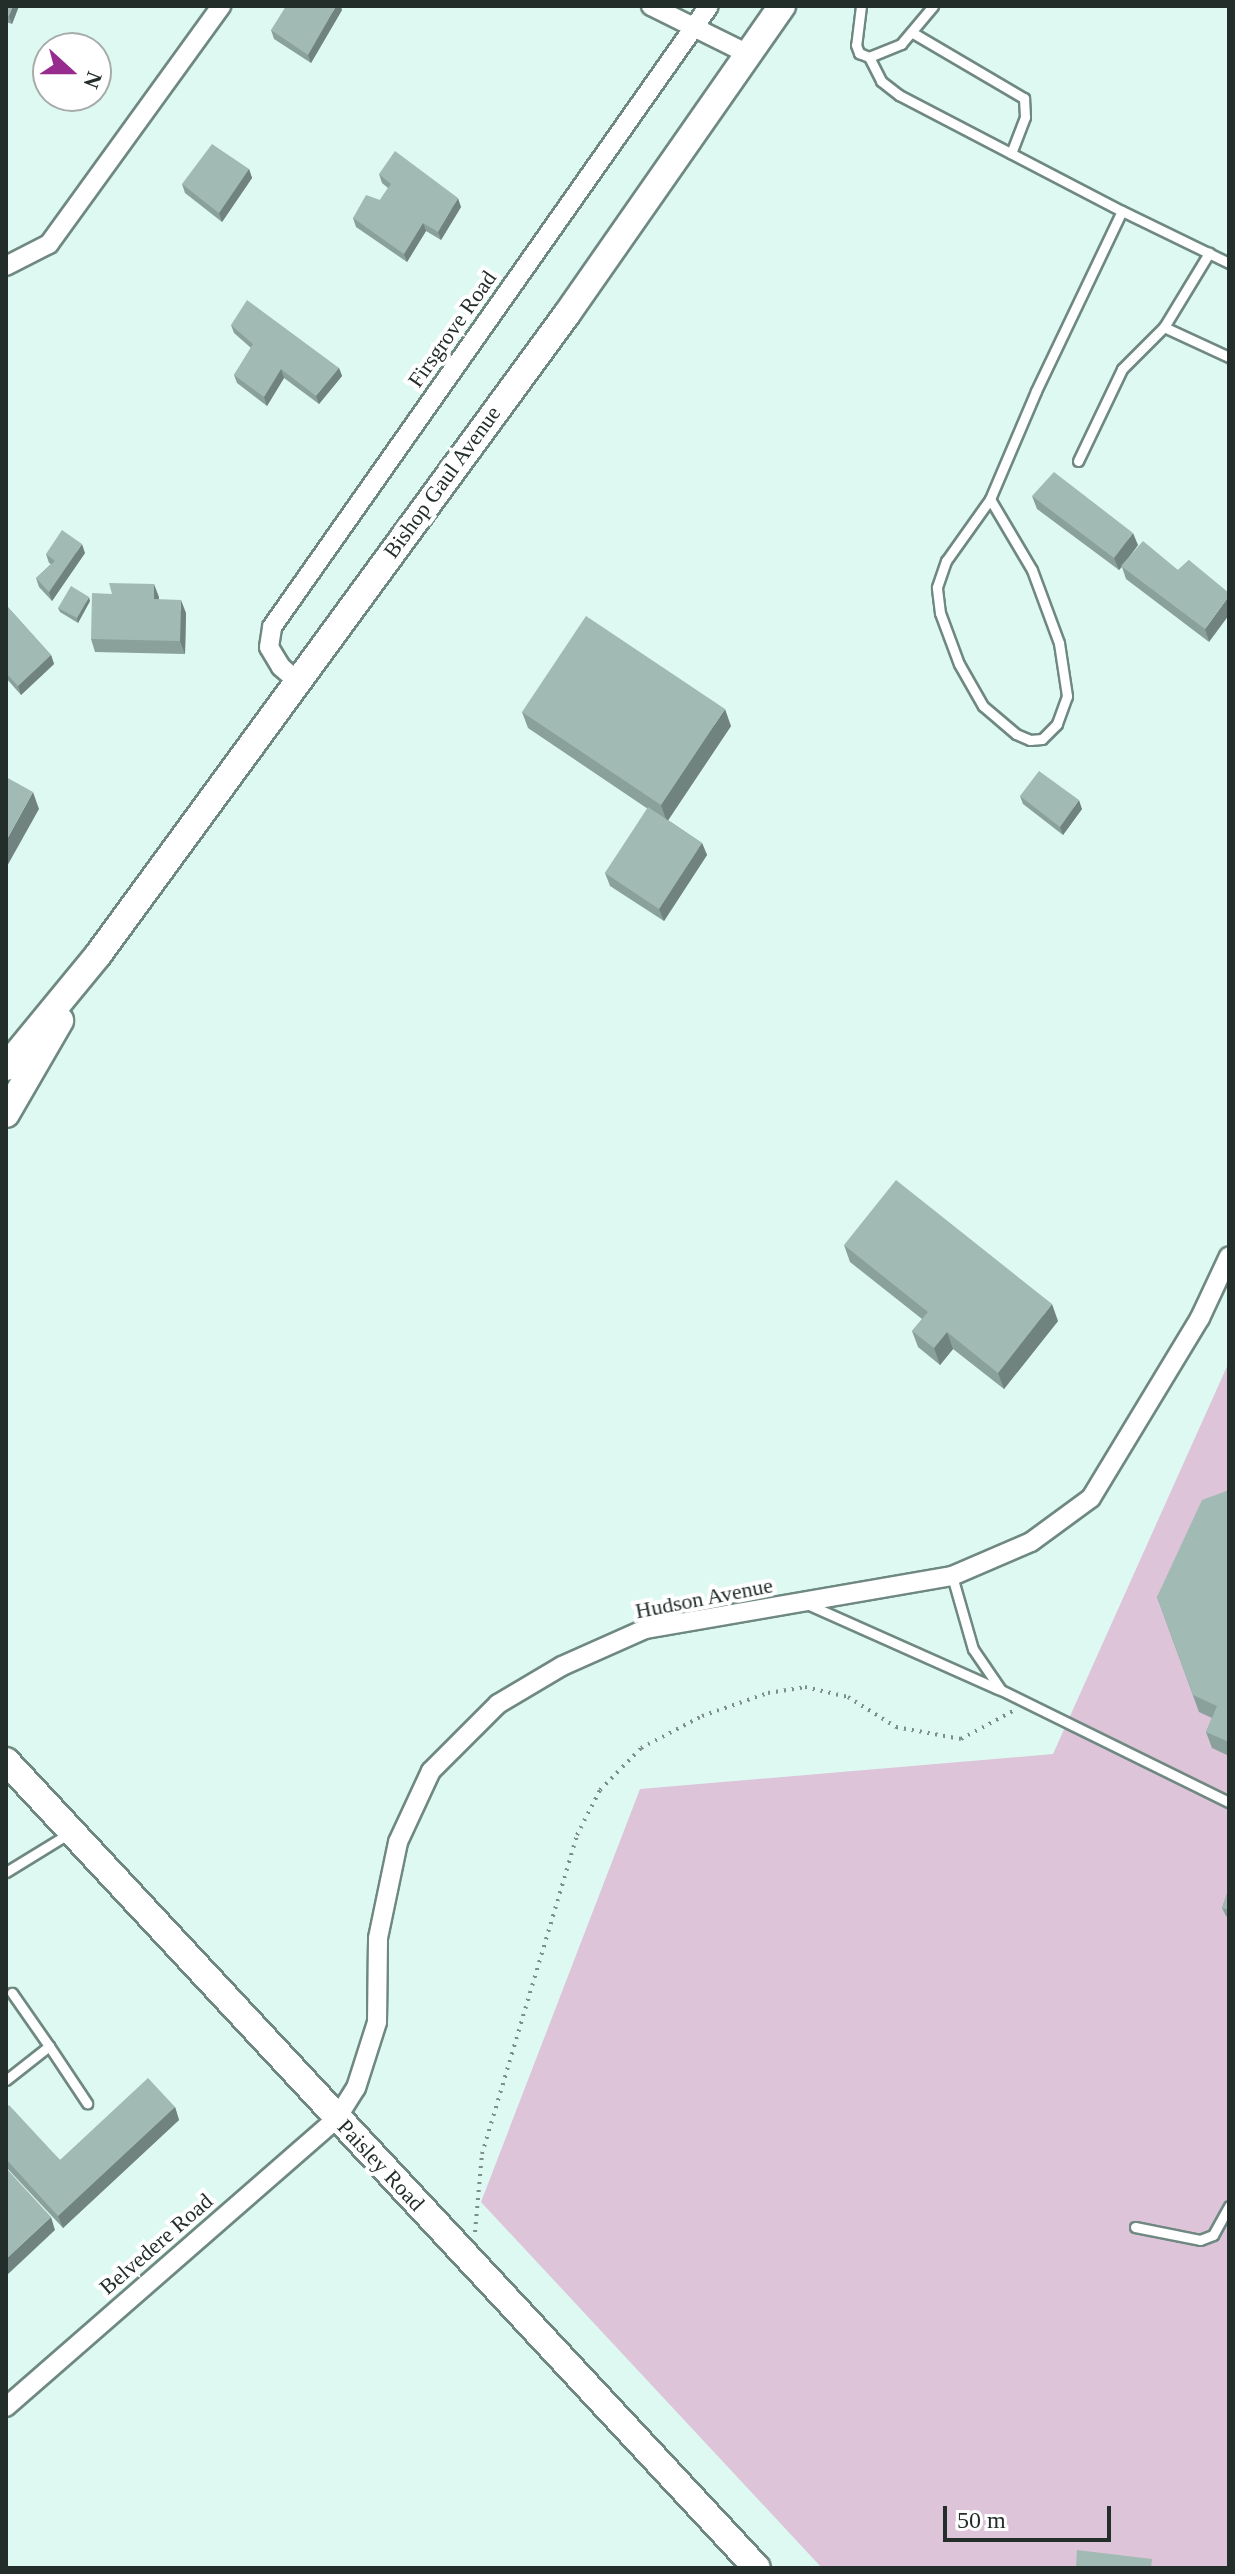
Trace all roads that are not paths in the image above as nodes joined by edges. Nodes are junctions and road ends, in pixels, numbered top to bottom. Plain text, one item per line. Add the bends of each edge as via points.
1 (221, 6) edge
2 (651, 6) edge
3 (709, 6) edge
4 (782, 6) edge
5 (861, 6) edge
6 (933, 6) edge
7 (694, 27) junction
8 (913, 33) junction
9 (748, 54) junction
10 (869, 57) junction
11 (1011, 153) junction
12 (1122, 211) junction
13 (1209, 253) junction
14 (1229, 263) edge
15 (6, 266) edge
16 (1164, 327) junction
17 (1229, 357) edge
18 (1078, 461) dead end
19 (990, 499) junction
20 (296, 680) junction
21 (98, 955) junction
22 (6, 1067) edge
23 (6, 1114) edge
24 (1229, 1256) edge
25 (952, 1576) junction
26 (806, 1603) junction
27 (1001, 1690) junction
28 (6, 1761) edge
29 (1229, 1802) edge
30 (71, 1832) junction
31 (6, 1872) edge
32 (12, 1993) dead end
33 (49, 2046) junction
34 (6, 2080) edge
35 (87, 2103) dead end
36 (337, 2118) junction
37 (1229, 2206) edge
38 (1135, 2227) dead end
39 (6, 2407) edge
40 (757, 2568) edge

1 - 15 street via 49,244
2 - 7 street
3 - 7 street, Firsgrove Road
4 - 9 main road, Bishop Gaul Avenue
5 - 10 lane via 856,45
6 - 8 lane
7 - 9 street
7 - 20 street, Firsgrove Road via 272,627 269,647
8 - 10 lane
8 - 11 lane via 1024,98 1025,117
9 - 20 main road, Bishop Gaul Avenue via 567,314
10 - 11 lane via 881,81 899,95
11 - 12 lane
12 - 13 lane
12 - 19 lane
13 - 14 lane
13 - 16 lane
16 - 17 lane
16 - 18 lane via 1122,369
19 - 19 lane via 946,561 937,587 940,613 959,664 983,706 1016,734 1042,739 1057,724 1067,696 1059,643 1032,570
20 - 21 main road, Bishop Gaul Avenue
21 - 22 main road, Bishop Gaul Avenue
21 - 23 main road, Bishop Gaul Avenue
24 - 25 street, Hudson Avenue via 1200,1318 1091,1498 1031,1542
25 - 26 street, Hudson Avenue
25 - 27 lane via 973,1649
26 - 27 lane
26 - 36 street, Hudson Avenue via 645,1629 498,1704 431,1771 398,1842 378,1938 377,2022 356,2088
27 - 29 lane
28 - 30 main road, Paisley Road
30 - 31 lane
30 - 36 main road, Paisley Road
32 - 33 lane
33 - 34 lane
33 - 35 lane
36 - 39 street, Belvedere Road
36 - 40 main road, Paisley Road
37 - 38 lane via 1213,2235 1200,2240

